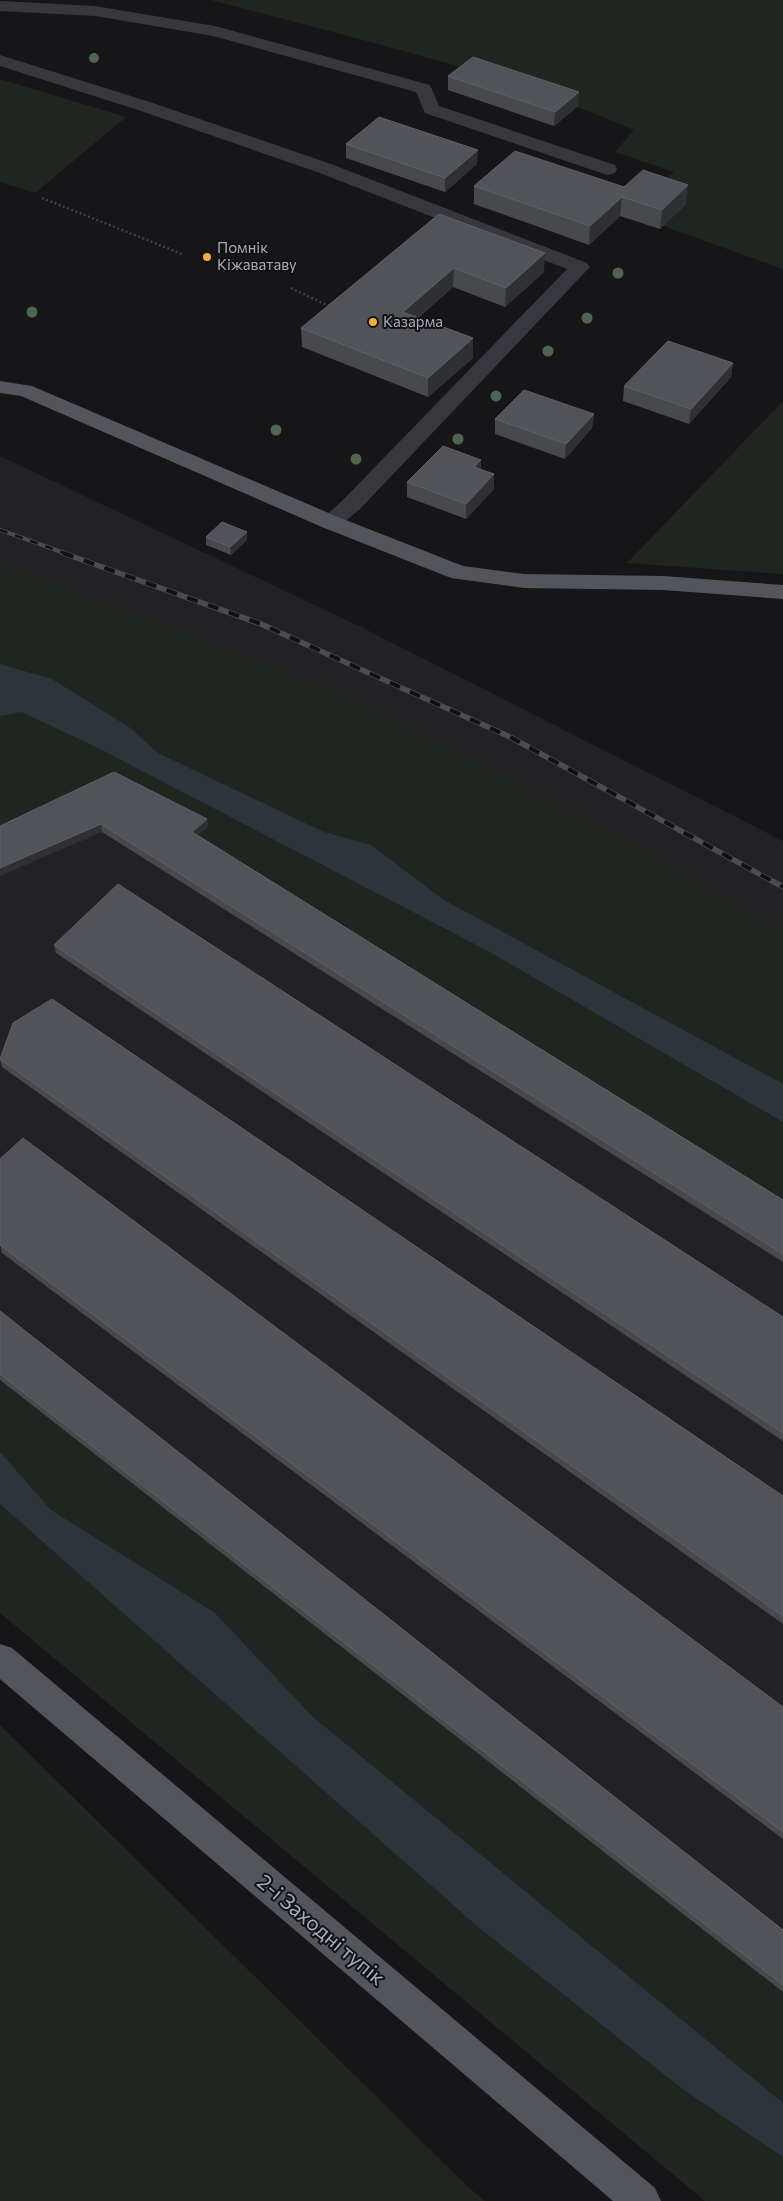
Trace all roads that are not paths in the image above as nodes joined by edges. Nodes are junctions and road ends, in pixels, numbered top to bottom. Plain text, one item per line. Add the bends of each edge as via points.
1 (0, 6) edge
2 (0, 60) edge
3 (608, 169) dead end
4 (0, 387) edge
5 (330, 522) junction
6 (783, 592) edge
7 (0, 1660) edge
8 (642, 2201) edge

1 - 3 lane via 95,10 215,31 424,89 431,109
2 - 5 lane via 314,165 580,267 351,505
4 - 5 main road via 25,390
5 - 6 main road via 458,573 524,581 663,584
7 - 8 main road, 2-і Заходні тупік

